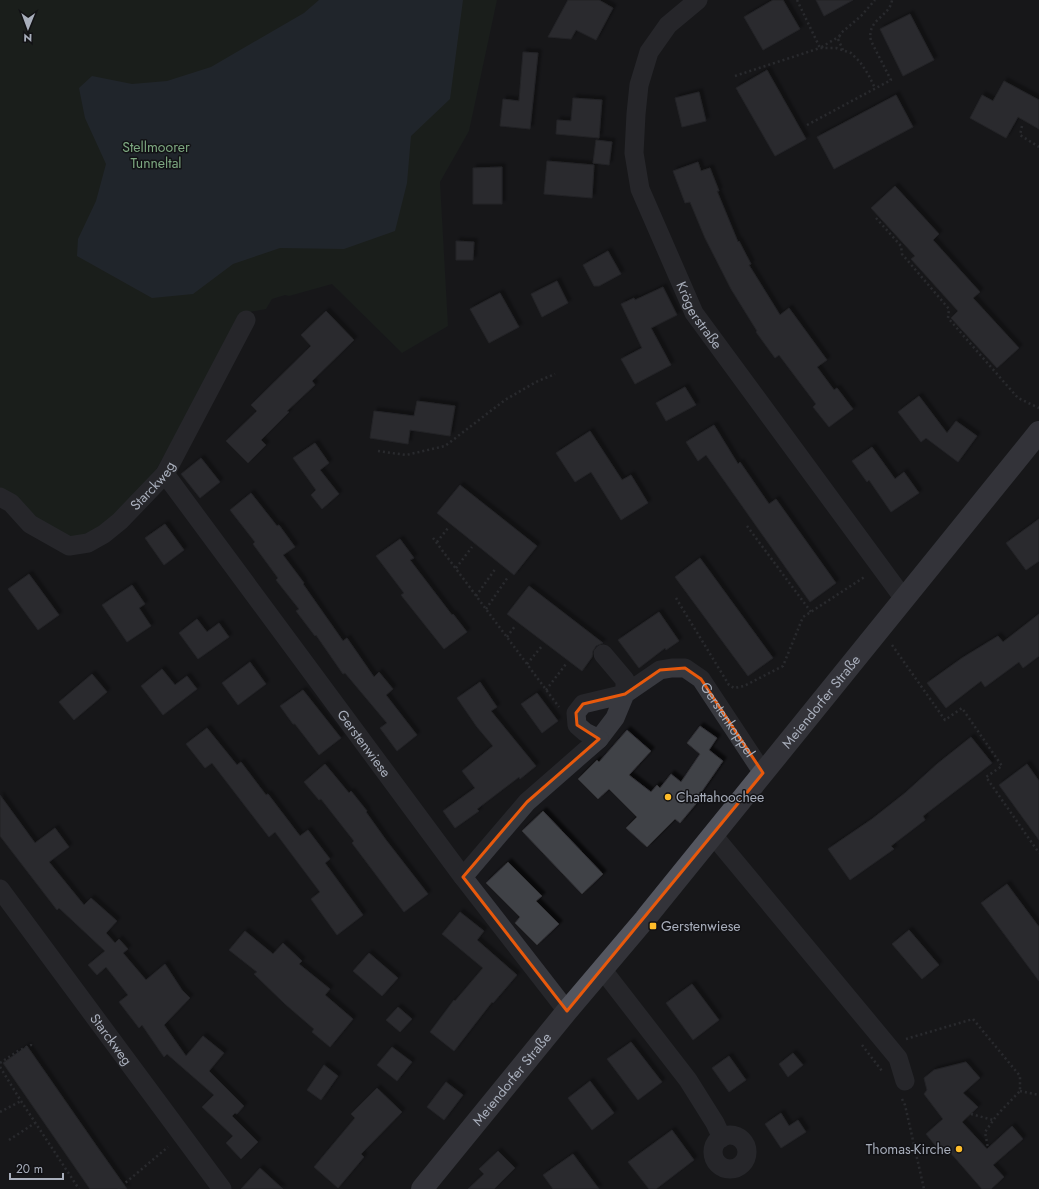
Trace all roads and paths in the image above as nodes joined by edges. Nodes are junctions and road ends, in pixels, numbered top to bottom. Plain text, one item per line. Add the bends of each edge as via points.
1 (698, 0) edge
2 (797, 0) edge
3 (876, 0) edge
4 (892, 0) edge
5 (840, 36) junction
6 (820, 48) junction
7 (843, 51) junction
8 (735, 76) dead end
9 (875, 88) junction
10 (807, 125) dead end
11 (1022, 126) dead end
12 (1039, 147) edge
13 (876, 218) dead end
14 (246, 320) dead end
15 (555, 374) dead end
16 (1039, 408) edge
17 (1039, 432) edge
18 (378, 451) dead end
19 (165, 474) junction
20 (0, 497) edge
21 (747, 526) dead end
22 (448, 528) dead end
23 (433, 538) dead end
24 (437, 542) junction
25 (472, 547) dead end
26 (880, 567) junction
27 (456, 568) junction
28 (496, 568) dead end
29 (508, 577) dead end
30 (476, 596) junction
31 (676, 598) dead end
32 (904, 600) junction
33 (486, 609) junction
34 (811, 612) junction
35 (515, 626) dead end
36 (880, 630) junction
37 (507, 637) junction
38 (542, 646) dead end
39 (603, 654) dead end
40 (527, 664) junction
41 (566, 664) dead end
42 (546, 690) junction
43 (625, 694) junction
44 (576, 713) junction
45 (599, 739) junction
46 (763, 773) junction
47 (712, 835) junction
48 (1039, 853) edge
49 (464, 877) junction
50 (0, 889) edge
51 (602, 969) junction
52 (567, 1011) junction
53 (913, 1037) dead end
54 (31, 1043) dead end
55 (0, 1063) edge
56 (0, 1067) edge
57 (902, 1088) joint
58 (1020, 1091) junction
59 (1039, 1095) edge
60 (21, 1101) junction
61 (0, 1112) edge
62 (971, 1114) dead end
63 (993, 1120) junction
64 (35, 1123) junction
65 (182, 1135) junction
66 (722, 1138) dead end
67 (9, 1140) dead end
68 (988, 1148) dead end
69 (79, 1189) edge
70 (118, 1189) edge
71 (222, 1189) edge
72 (422, 1189) edge
73 (924, 1189) edge

1 - 26 street, Krögerstraße via 668,25 649,52 639,86 634,147 640,190 694,313
2 - 6 path
3 - 5 path
4 - 9 path via 889,9 876,21 870,35 891,80
5 - 6 path
5 - 7 path via 838,40
6 - 7 path via 836,48
6 - 8 path
7 - 9 path via 850,53 860,62
9 - 10 path
11 - 12 path via 1020,136
13 - 16 path via 901,246 902,254 949,309 948,318 1018,398
14 - 19 street, Starckweg
15 - 18 path via 504,400 445,446 406,456
17 - 32 main road, Meiendorfer Straße
19 - 20 street, Starckweg via 104,534 88,543 69,546 30,524 11,503
19 - 49 street, Gerstenwiese
21 - 34 path
22 - 24 path
23 - 24 path
24 - 27 path
25 - 27 path
26 - 32 street, Krögerstraße
26 - 34 path
27 - 30 path
28 - 30 path
29 - 33 path
30 - 33 path
31 - 34 path via 729,685 734,688 744,686 783,666 803,617
32 - 36 main road, Meiendorfer Straße
33 - 37 path
35 - 37 path
36 - 46 main road, Meiendorfer Straße
36 - 48 path via 946,720 962,708 1002,766 986,777
37 - 40 path
38 - 40 path
39 - 43 street via 625,680
40 - 42 path
41 - 42 path
42 - 44 path via 562,710
43 - 44 street, Gerstenkoppel via 583,704
43 - 45 street via 615,718
43 - 46 street, Gerstenkoppel via 660,670 685,668 701,679
44 - 45 street via 577,725
45 - 49 street via 527,802
46 - 47 main road, Meiendorfer Straße
47 - 51 main road, Meiendorfer Straße
47 - 57 street via 898,1058
49 - 52 street, Gerstenwiese
50 - 65 street, Starckweg
51 - 52 main road, Meiendorfer Straße
51 - 66 street via 688,1080
52 - 72 main road, Meiendorfer Straße
53 - 58 path via 973,1019 1020,1076
54 - 55 path
56 - 60 path
57 - 73 path
58 - 59 path
58 - 63 path
60 - 61 path
60 - 64 path
62 - 63 path
63 - 68 path via 985,1132
64 - 67 path
64 - 69 path
65 - 70 path
65 - 71 street, Starckweg

